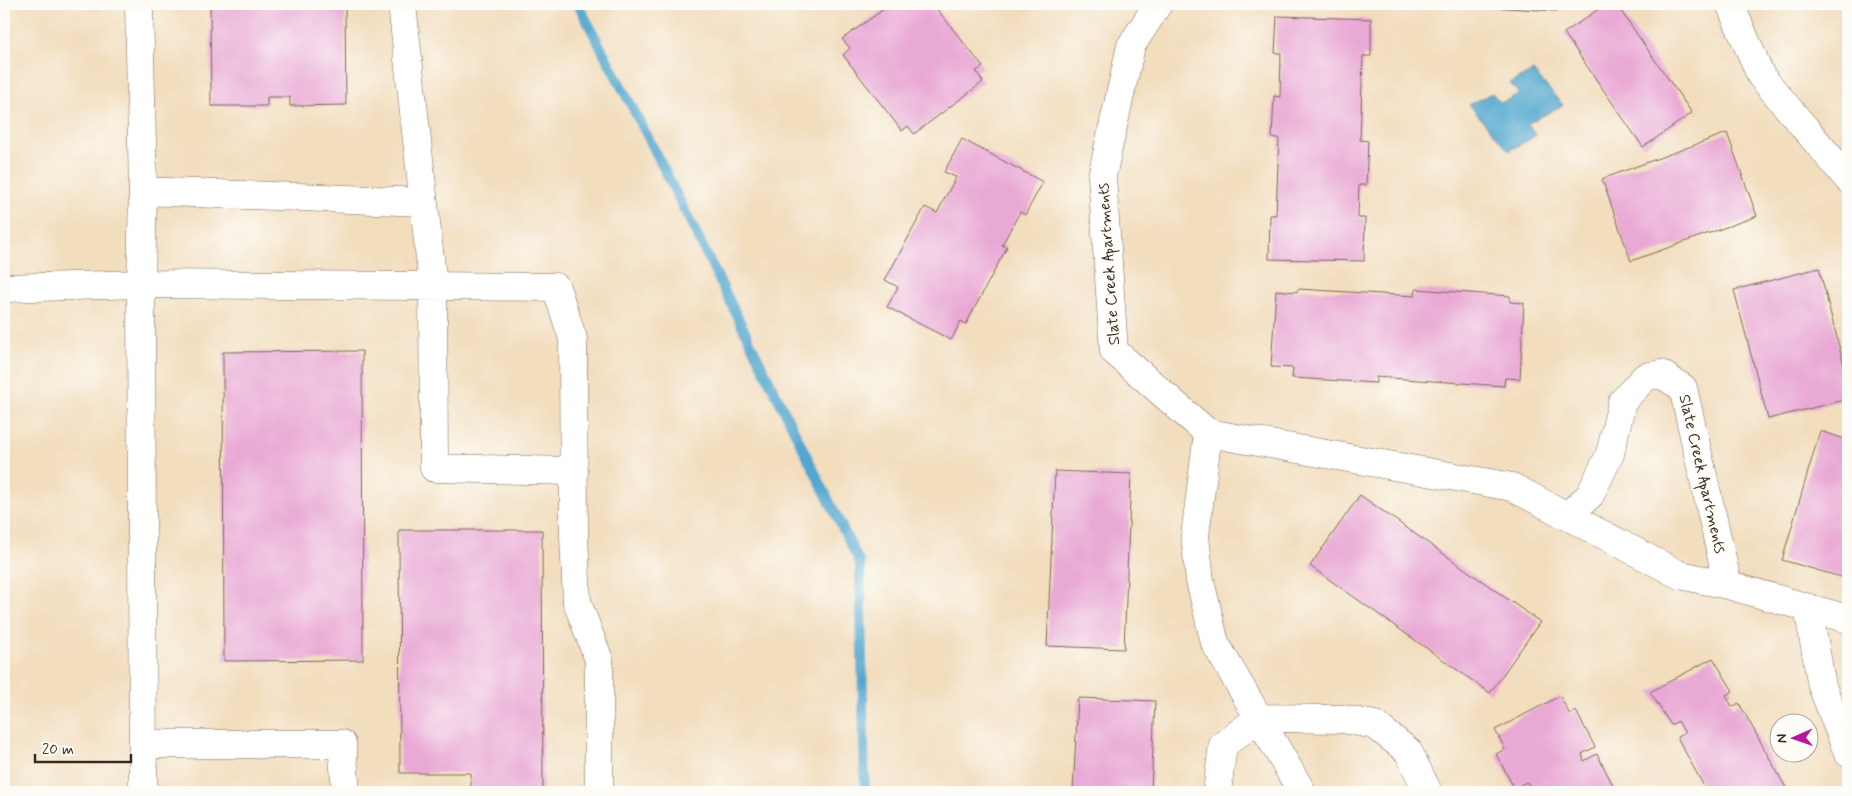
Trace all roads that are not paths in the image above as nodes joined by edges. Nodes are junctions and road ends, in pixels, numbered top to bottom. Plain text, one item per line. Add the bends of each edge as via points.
1 (139, 4) edge
2 (402, 4) edge
3 (1158, 4) edge
4 (1730, 4) edge
5 (1848, 179) edge
6 (143, 191) junction
7 (424, 202) junction
8 (141, 284) junction
9 (433, 286) junction
10 (4, 288) edge
11 (1208, 433) junction
12 (574, 471) junction
13 (1567, 516) junction
14 (1728, 585) junction
15 (1808, 608) junction
16 (1848, 619) edge
17 (1259, 718) junction
18 (143, 744) junction
19 (1848, 753) edge
20 (144, 792) edge
21 (346, 792) edge
22 (599, 792) edge
23 (1217, 792) edge
24 (1302, 792) edge
25 (1428, 792) edge

1 - 6 lane
2 - 7 lane
3 - 11 lane, Slate Creek Apartments via 1131,46 1102,176 1114,351
4 - 5 lane via 1761,76
6 - 7 lane
6 - 8 lane
7 - 9 lane
8 - 9 lane
8 - 10 lane
8 - 18 lane
9 - 12 lane via 556,287 573,340
9 - 12 lane via 434,468
11 - 13 lane via 1512,488
11 - 17 lane via 1195,536 1200,581 1215,643
12 - 22 lane via 577,602 599,660
13 - 14 lane via 1680,575
13 - 14 lane, Slate Creek Apartments via 1590,495 1602,471 1610,454 1622,402 1646,377 1661,374 1682,388
14 - 15 lane
15 - 16 lane
15 - 19 lane via 1822,686
17 - 23 lane via 1223,745
17 - 24 lane
17 - 25 lane via 1343,719 1375,726 1408,751
18 - 20 lane
18 - 21 lane via 342,744

